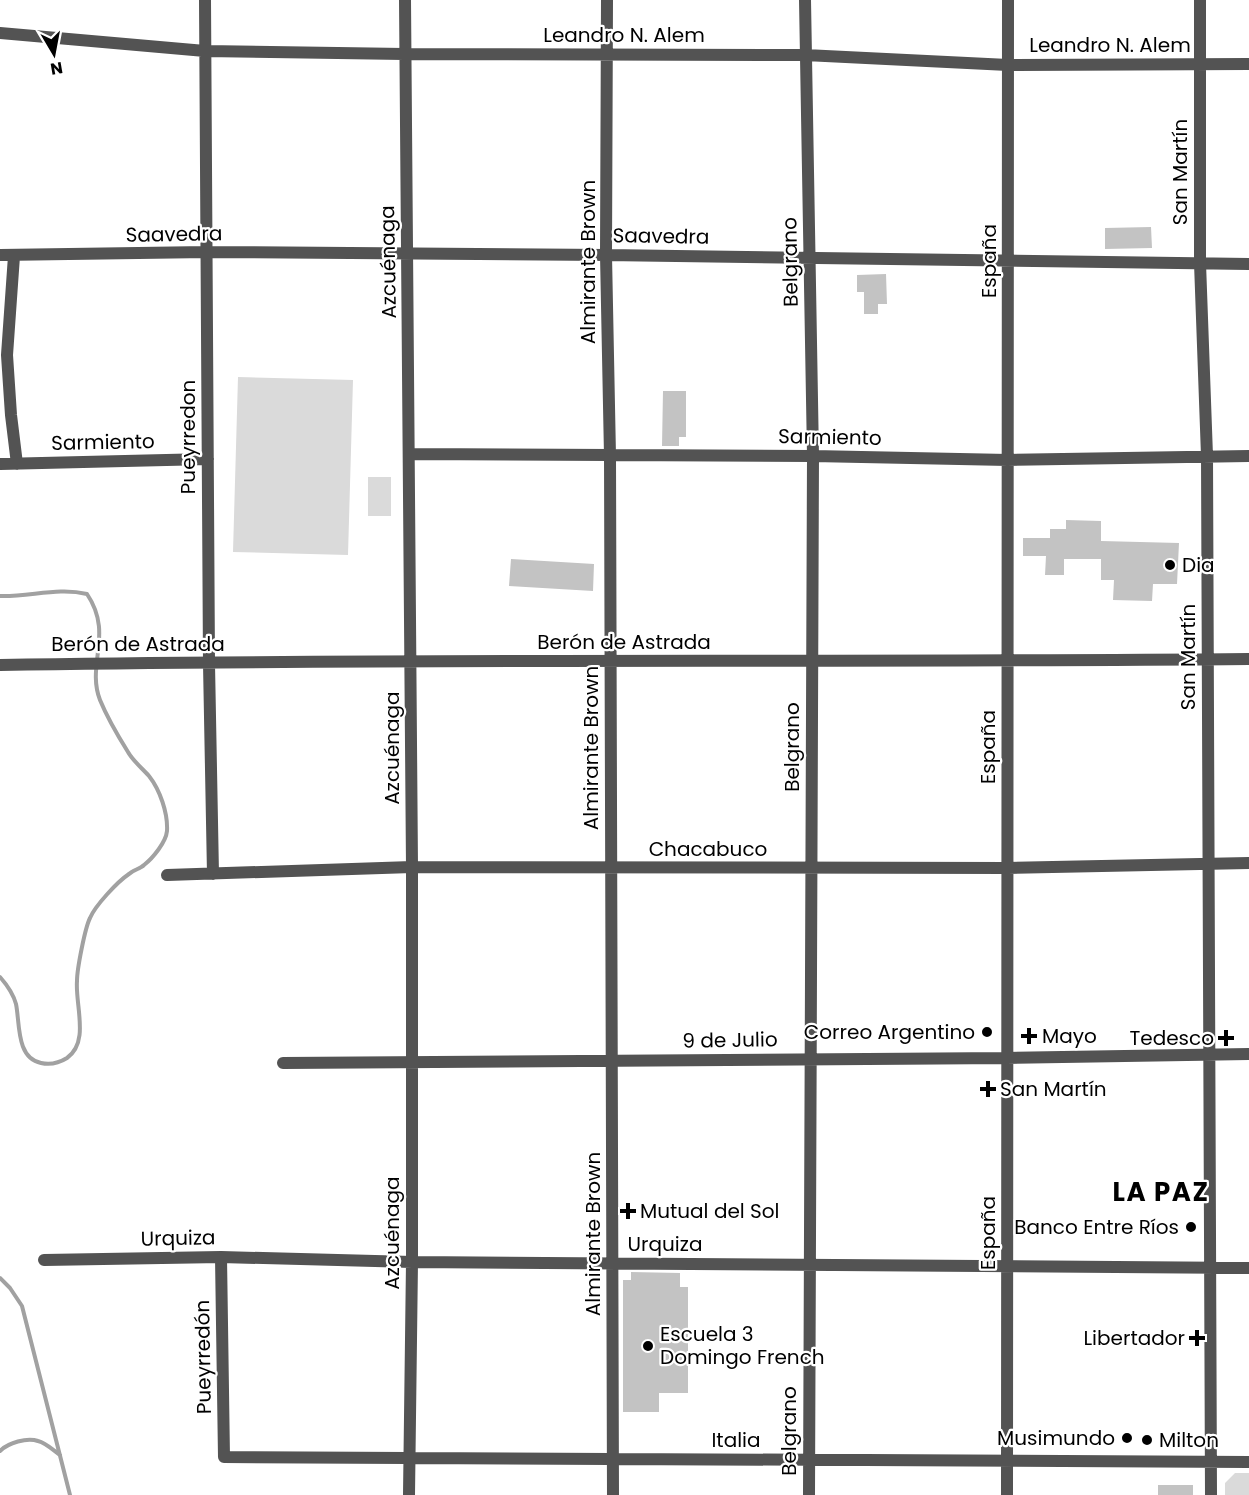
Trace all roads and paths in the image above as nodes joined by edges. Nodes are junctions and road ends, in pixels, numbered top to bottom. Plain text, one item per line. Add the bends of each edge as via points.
1 (205, 0) edge
2 (405, 0) edge
3 (607, 0) edge
4 (805, 0) edge
5 (1008, 0) edge
6 (1200, 0) edge
7 (0, 33) edge
8 (205, 51) junction
9 (404, 54) junction
10 (608, 54) junction
11 (805, 56) junction
12 (1199, 64) junction
13 (1249, 64) edge
14 (1008, 65) junction
15 (207, 252) junction
16 (408, 254) junction
17 (0, 255) edge
18 (606, 255) junction
19 (14, 256) junction
20 (810, 258) junction
21 (1008, 262) junction
22 (1200, 263) junction
23 (1249, 264) edge
24 (410, 454) junction
25 (610, 456) junction
26 (813, 456) junction
27 (1207, 456) junction
28 (1249, 456) edge
29 (208, 459) junction
30 (1008, 460) junction
31 (0, 464) edge
32 (17, 464) junction
33 (1249, 659) edge
34 (1208, 660) junction
35 (411, 661) junction
36 (812, 661) junction
37 (610, 662) junction
38 (1008, 662) junction
39 (208, 663) junction
40 (0, 665) edge
41 (1249, 863) edge
42 (1208, 864) junction
43 (412, 867) junction
44 (611, 868) junction
45 (811, 868) junction
46 (1008, 868) junction
47 (213, 874) junction
48 (167, 875) dead end
49 (1249, 1054) edge
50 (1209, 1055) junction
51 (810, 1058) junction
52 (1007, 1058) junction
53 (612, 1060) junction
54 (412, 1063) junction
55 (283, 1064) dead end
56 (221, 1257) junction
57 (44, 1260) dead end
58 (412, 1262) junction
59 (612, 1263) junction
60 (810, 1264) junction
61 (1007, 1265) junction
62 (1210, 1268) junction
63 (1249, 1268) edge
64 (224, 1457) joint
65 (410, 1458) junction
66 (613, 1459) junction
67 (809, 1460) junction
68 (1007, 1461) junction
69 (1211, 1462) junction
70 (1249, 1462) edge
71 (409, 1495) edge
72 (613, 1495) edge
73 (809, 1495) edge
74 (1007, 1495) edge
75 (1211, 1495) edge

1 - 8 street, Pueyrredon
2 - 9 street, Azcuénaga
3 - 10 street, Almirante Brown
4 - 11 street, Belgrano
5 - 14 street, España
6 - 12 street, San Martín
7 - 8 street, Leandro N. Alem
8 - 9 street, Leandro N. Alem
8 - 15 street, Pueyrredon
9 - 10 street, Leandro N. Alem
9 - 16 street, Azcuénaga
10 - 11 street, Leandro N. Alem
10 - 18 street, Almirante Brown
11 - 14 street, Leandro N. Alem
11 - 20 street, Belgrano
12 - 13 street, Leandro N. Alem
12 - 14 street, Leandro N. Alem
12 - 22 street, San Martín
14 - 21 street, España
15 - 16 street, Saavedra
15 - 19 street, Saavedra
15 - 29 street, Pueyrredon
16 - 18 street, Saavedra
16 - 24 street, Azcuénaga
17 - 19 street, Saavedra
18 - 20 street, Saavedra
18 - 25 street, Almirante Brown
19 - 32 street via 7,355
20 - 21 street, Saavedra
20 - 26 street, Belgrano
21 - 22 street, Saavedra
21 - 30 street, España
22 - 23 street, Saavedra
22 - 27 street, San Martín
24 - 25 street, Sarmiento
24 - 35 street, Azcuénaga
25 - 26 street, Sarmiento
25 - 37 street, Almirante Brown
26 - 30 street, Sarmiento
26 - 36 street, Belgrano
27 - 28 street, Sarmiento
27 - 30 street, Sarmiento
27 - 34 street, San Martín
29 - 32 street, Sarmiento
29 - 39 street, Pueyrredon
30 - 38 street, España
31 - 32 street, Sarmiento
33 - 34 street, Berón de Astrada
34 - 38 street, Berón de Astrada
34 - 42 street, San Martín
35 - 37 street, Berón de Astrada
35 - 39 street, Berón de Astrada
35 - 43 street, Azcuénaga
36 - 37 street, Berón de Astrada
36 - 38 street, Berón de Astrada
36 - 45 street, Belgrano
37 - 44 street, Almirante Brown
38 - 46 street, España
39 - 40 street, Berón de Astrada
39 - 47 street, Pueyrredon
41 - 42 street, Chacabuco
42 - 46 street, Chacabuco
42 - 50 street, San Martín
43 - 44 street, Chacabuco
43 - 47 street, Chacabuco
43 - 54 street, Azcuénaga
44 - 45 street, Chacabuco
44 - 53 street, Almirante Brown
45 - 46 street, Chacabuco
45 - 51 street, Belgrano
46 - 52 street, España
47 - 48 street, Chacabuco
49 - 50 street, 9 de Julio
50 - 52 street, 9 de Julio
50 - 62 street, San Martín
51 - 52 street, 9 de Julio
51 - 53 street, 9 de Julio
51 - 60 street, Belgrano
52 - 61 street, España
53 - 54 street, 9 de Julio
53 - 59 street, Almirante Brown
54 - 55 street, 9 de Julio
54 - 58 street, Azcuénaga
56 - 57 street, Urquiza
56 - 58 street, Urquiza
56 - 64 street, Pueyrredón
58 - 59 street, Urquiza
58 - 65 street, Azcuénaga
59 - 60 street, Urquiza
59 - 66 street, Almirante Brown
60 - 61 street, Urquiza
60 - 67 street, Belgrano
61 - 62 street, Urquiza
61 - 68 street, España
62 - 63 street, Urquiza
62 - 69 street, San Martín
64 - 65 street, Italia
65 - 66 street, Italia
65 - 71 street, Azcuénaga
66 - 67 street, Italia
66 - 72 street, Almirante Brown
67 - 68 street, Italia
67 - 73 street, Belgrano
68 - 69 street, Italia
68 - 74 street, España
69 - 70 street, Italia
69 - 75 street, San Martín

